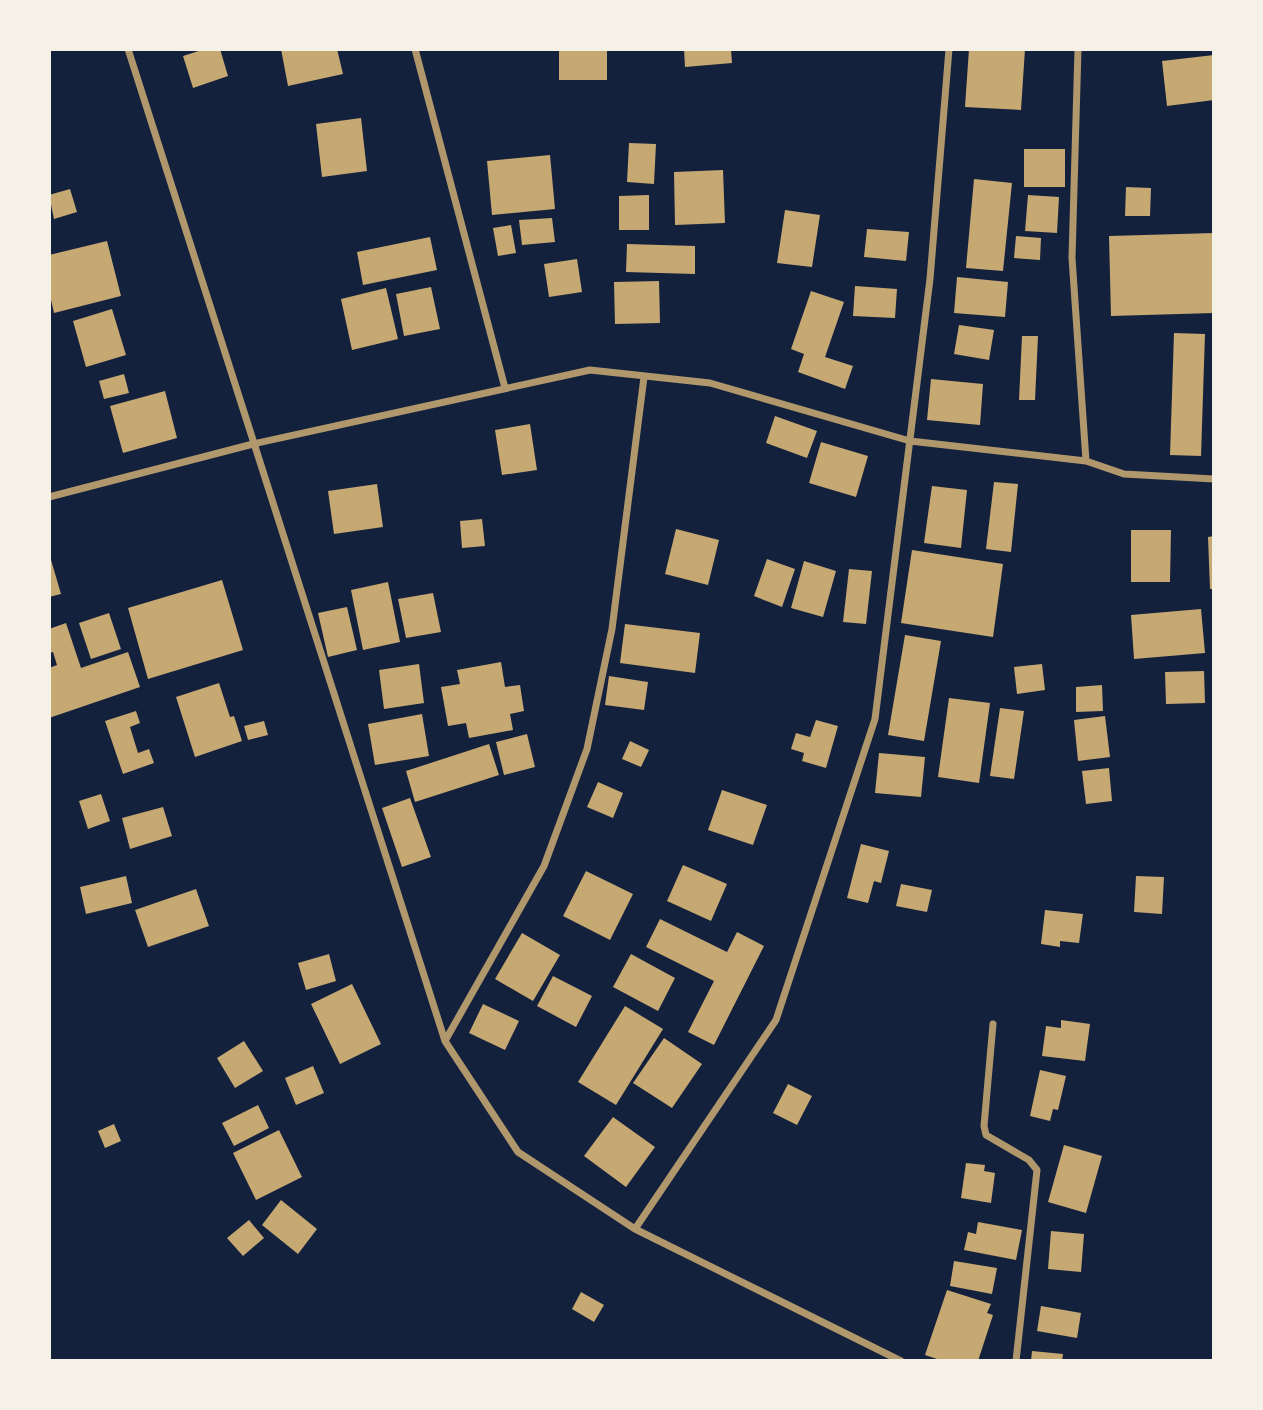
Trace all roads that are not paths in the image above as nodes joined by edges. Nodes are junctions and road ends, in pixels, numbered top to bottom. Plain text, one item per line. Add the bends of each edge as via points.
1 (128, 49) edge
2 (415, 49) edge
3 (948, 49) edge
4 (1078, 49) edge
5 (644, 377) junction
6 (505, 388) junction
7 (910, 441) junction
8 (254, 444) junction
9 (1086, 461) junction
10 (1214, 479) edge
11 (49, 497) edge
12 (993, 1024) dead end
13 (445, 1041) junction
14 (635, 1229) junction
15 (901, 1361) edge
16 (1016, 1361) edge

1 - 8 street
2 - 6 street
3 - 7 street via 930,279
4 - 9 street via 1072,258
5 - 6 street via 590,370
5 - 7 street via 710,383
5 - 13 street via 612,629 587,749 544,866
6 - 8 street
7 - 9 street
7 - 14 street via 875,719 776,1020
8 - 11 street
8 - 13 street
9 - 10 street via 1124,474
12 - 16 street via 986,1135 1029,1160 1037,1170
13 - 14 street via 518,1153
14 - 15 street

